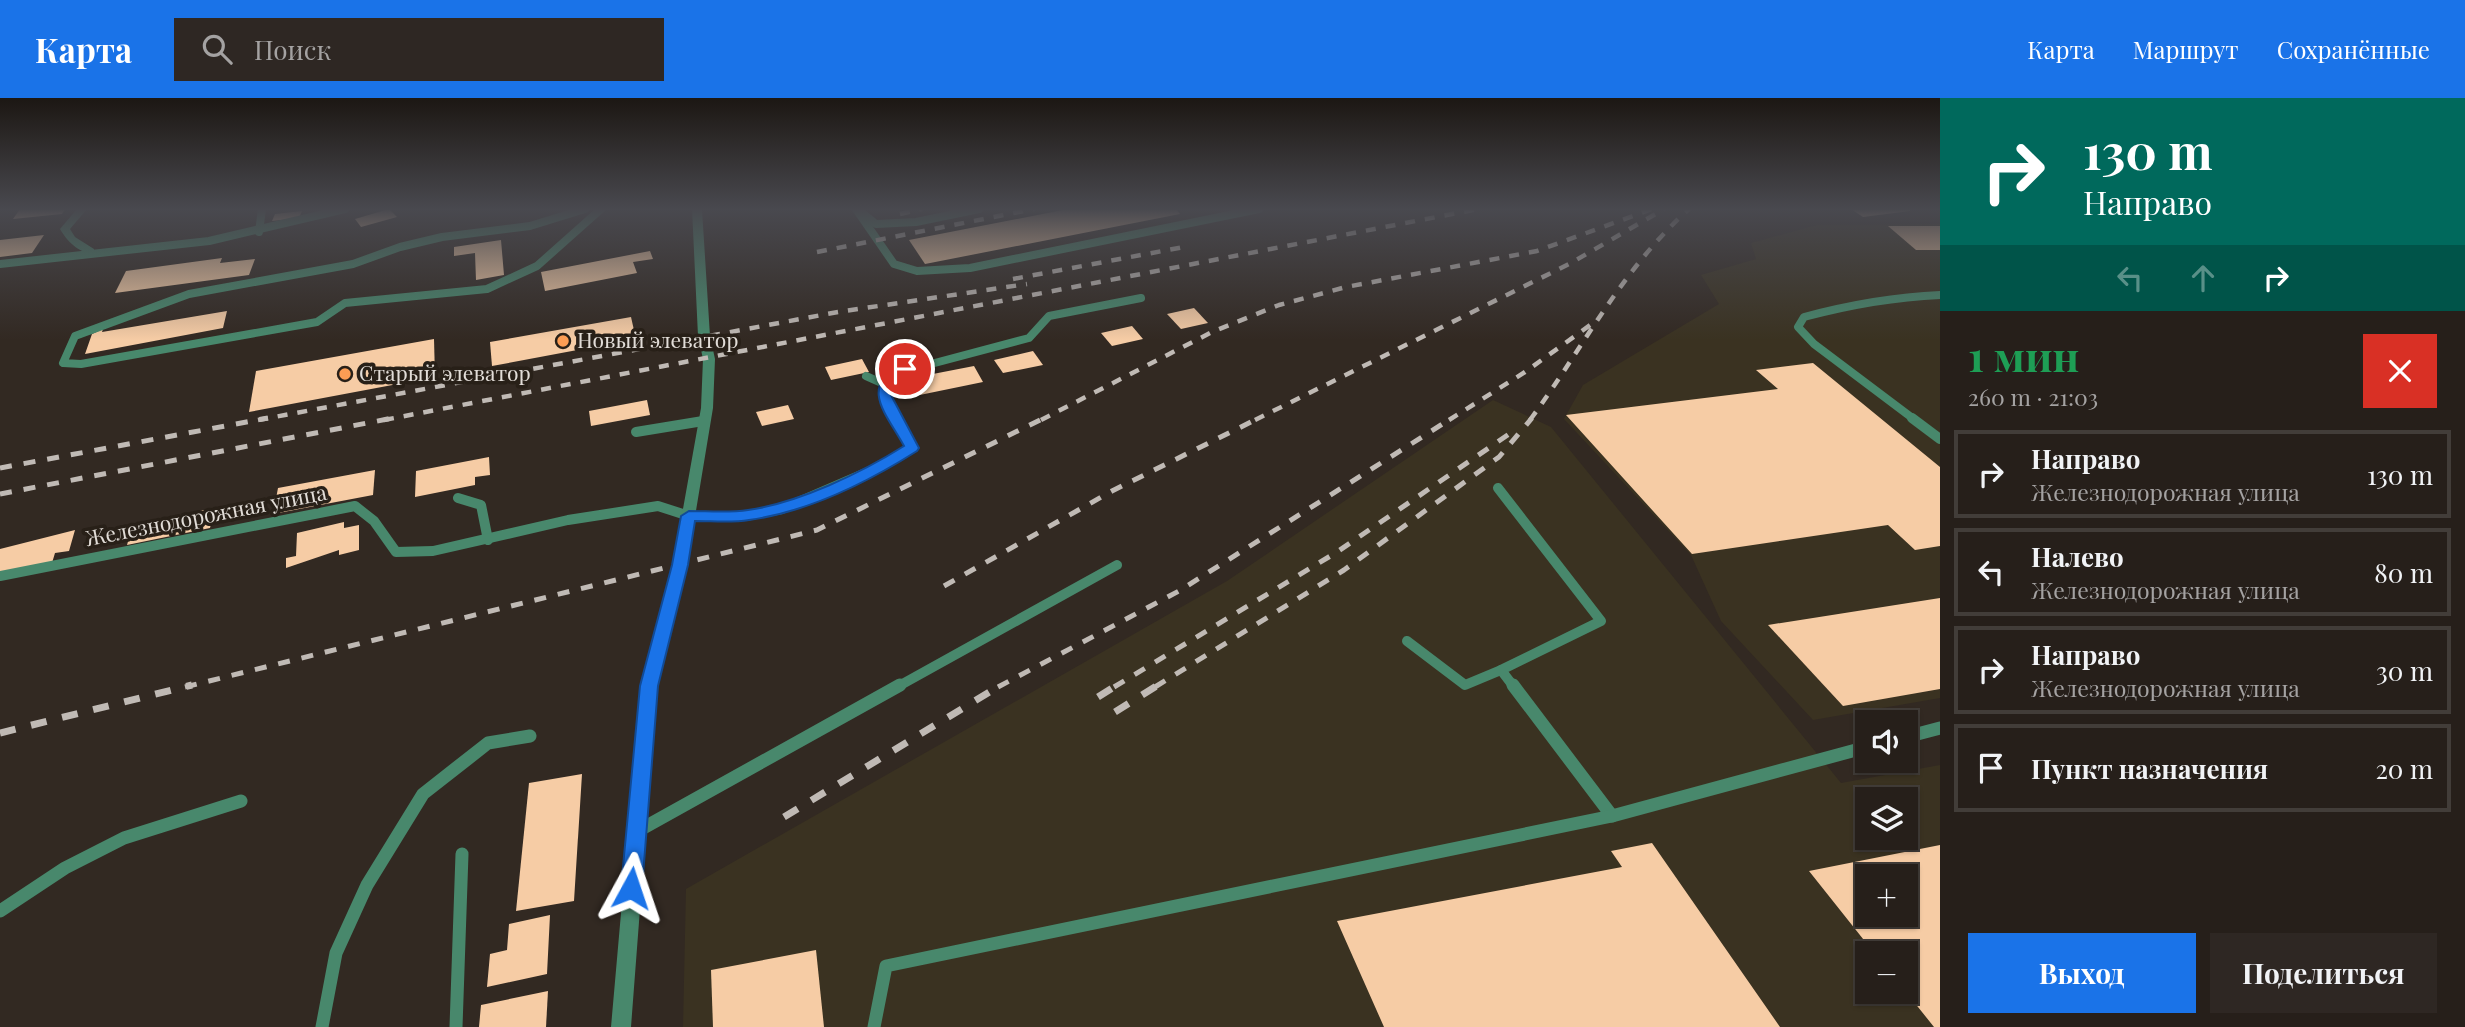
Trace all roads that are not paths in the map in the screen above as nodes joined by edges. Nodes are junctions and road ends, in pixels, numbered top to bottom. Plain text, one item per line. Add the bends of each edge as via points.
1 (81, 252) edge
2 (391, 252) edge
3 (552, 252) edge
4 (699, 252) edge
5 (886, 252) edge
6 (1047, 252) edge
7 (0, 264) edge
8 (1940, 295) edge
9 (1141, 298) dead end
10 (866, 376) dead end
11 (884, 384) junction
12 (703, 421) junction
13 (636, 432) dead end
14 (1940, 439) edge
15 (1498, 488) dead end
16 (458, 498) dead end
17 (689, 516) junction
18 (488, 540) junction
19 (1117, 565) dead end
20 (0, 576) edge
21 (1407, 641) dead end
22 (1501, 670) junction
23 (1940, 728) edge
24 (1918, 734) edge
25 (530, 736) dead end
26 (1855, 750) edge
27 (241, 801) dead end
28 (1612, 816) junction
29 (636, 833) junction
30 (462, 854) dead end
31 (0, 911) edge
32 (322, 1027) edge
33 (456, 1027) edge
34 (621, 1027) edge
35 (874, 1027) edge

1 - 7 lane
2 - 3 lane via 353,264 189,294 75,336 63,363 81,364 317,322 345,303 488,289 537,266
4 - 12 street via 709,359
5 - 6 lane via 894,264 917,271 971,268
8 - 14 lane via 1833,309 1804,317 1798,327
9 - 11 lane via 1049,316 1029,338 905,369
10 - 11 lane
11 - 17 lane, Железнодорожная улица via 884,395 912,448 782,509 746,516
12 - 13 lane
12 - 17 street
15 - 22 lane via 1601,621
16 - 18 lane via 481,505
17 - 18 lane, Железнодорожная улица via 658,506 568,520
17 - 29 street via 649,686
18 - 20 lane, Железнодорожная улица via 433,551 396,552 374,521 355,506
19 - 29 lane
21 - 22 lane via 1465,685
22 - 28 lane
23 - 24 lane
25 - 32 lane via 488,743 423,794 367,885 335,953
26 - 28 lane
27 - 31 lane via 124,838 65,868
28 - 35 lane via 886,966
29 - 34 street
30 - 33 lane

